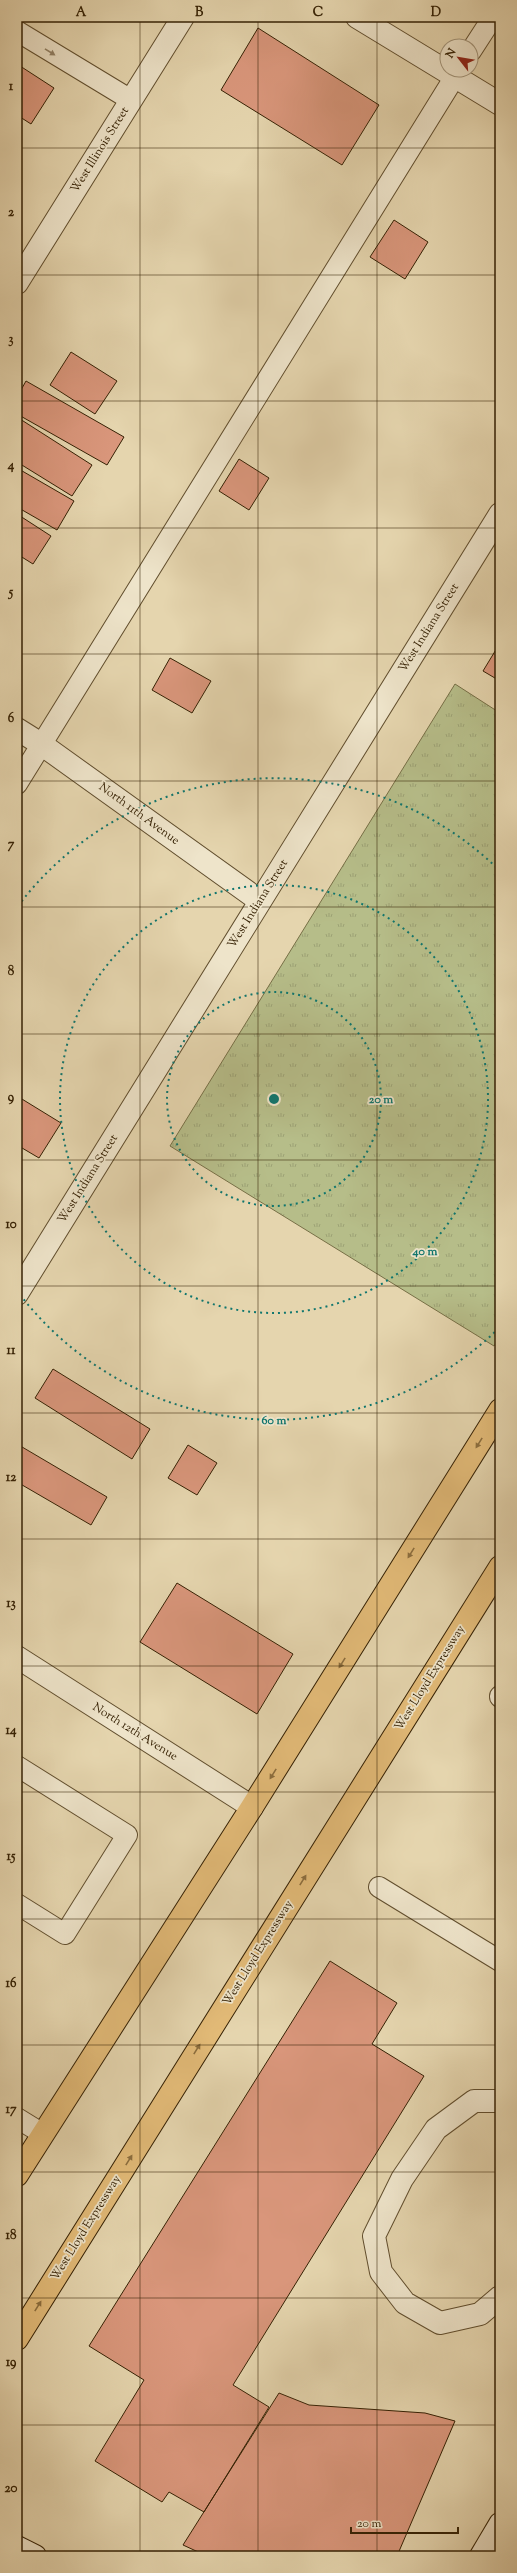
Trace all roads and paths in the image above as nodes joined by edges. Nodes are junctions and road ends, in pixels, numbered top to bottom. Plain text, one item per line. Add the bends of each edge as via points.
1 (357, 17) edge
2 (493, 17) edge
3 (178, 19) edge
4 (17, 31) edge
5 (479, 39) edge
6 (439, 63) edge
7 (454, 78) edge
8 (464, 78) edge
9 (131, 100) junction
10 (500, 104) edge
11 (17, 283) edge
12 (500, 514) edge
13 (17, 729) edge
14 (41, 744) junction
15 (17, 784) edge
16 (260, 901) junction
17 (17, 1294) edge
18 (500, 1410) edge
19 (500, 1567) edge
20 (17, 1657) edge
21 (17, 1766) edge
22 (252, 1807) junction
23 (379, 1887) dead end
24 (17, 1904) edge
25 (500, 1961) edge
26 (500, 2101) edge
27 (17, 2118) edge
28 (43, 2134) junction
29 (17, 2175) edge
30 (500, 2297) edge
31 (17, 2339) edge
32 (500, 2524) edge
33 (17, 2547) edge
34 (35, 2556) edge
35 (481, 2556) edge

1 - 6 street
2 - 5 lane
3 - 9 street, West Illinois Street
4 -> 9 lane
7 - 14 lane
8 - 10 street
9 - 11 street, West Illinois Street
12 - 16 street, West Indiana Street
13 - 14 street, North 11th Avenue
14 - 15 lane
14 - 16 street, North 11th Avenue
16 - 17 street, West Indiana Street
18 -> 22 highway
31 -> 19 highway, West Lloyd Expressway
20 - 22 street, North 12th Avenue
21 - 24 lane via 127,1835 65,1934
22 - 28 highway
23 - 25 lane
26 - 30 street via 474,2102 436,2129 402,2179 374,2236 381,2272 405,2304 440,2324 480,2314
27 - 28 lane
28 - 29 highway
32 - 35 street
33 - 34 street

